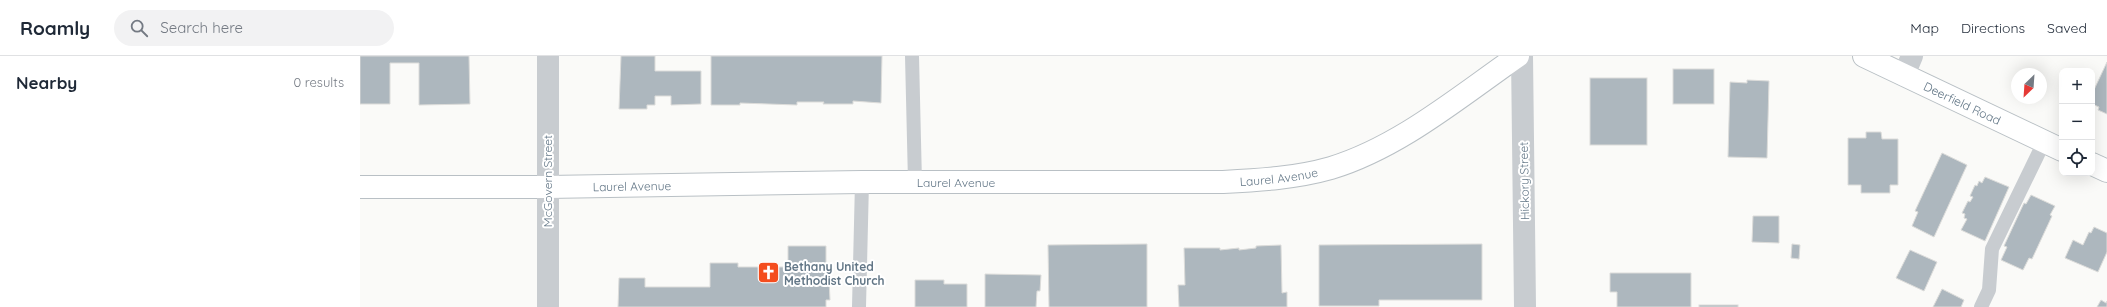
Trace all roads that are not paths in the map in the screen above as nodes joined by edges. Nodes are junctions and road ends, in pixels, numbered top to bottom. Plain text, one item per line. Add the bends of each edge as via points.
1 (548, 56) edge
2 (912, 56) edge
3 (1518, 56) edge
4 (1522, 56) edge
5 (1864, 56) edge
6 (1908, 66) edge
7 (2053, 146) edge
8 (2095, 165) edge
9 (2107, 171) edge
10 (862, 182) junction
11 (915, 182) junction
12 (547, 187) junction
13 (360, 188) edge
14 (548, 307) edge
15 (859, 307) edge
16 (1525, 307) edge
17 (1981, 307) edge

1 - 12 street, McGovern Street
2 - 11 lane
3 - 11 street, Laurel Avenue via 1410,131 1365,155 1331,168 1278,179 1223,182
4 - 16 street, Hickory Street
5 - 6 street, Deerfield Road
6 - 7 street, Deerfield Road
7 - 17 lane via 1992,249 1989,290
8 - 9 street
10 - 11 street, Laurel Avenue
10 - 12 street, Laurel Avenue
10 - 15 lane
12 - 13 street, Laurel Avenue
12 - 14 street, McGovern Street

